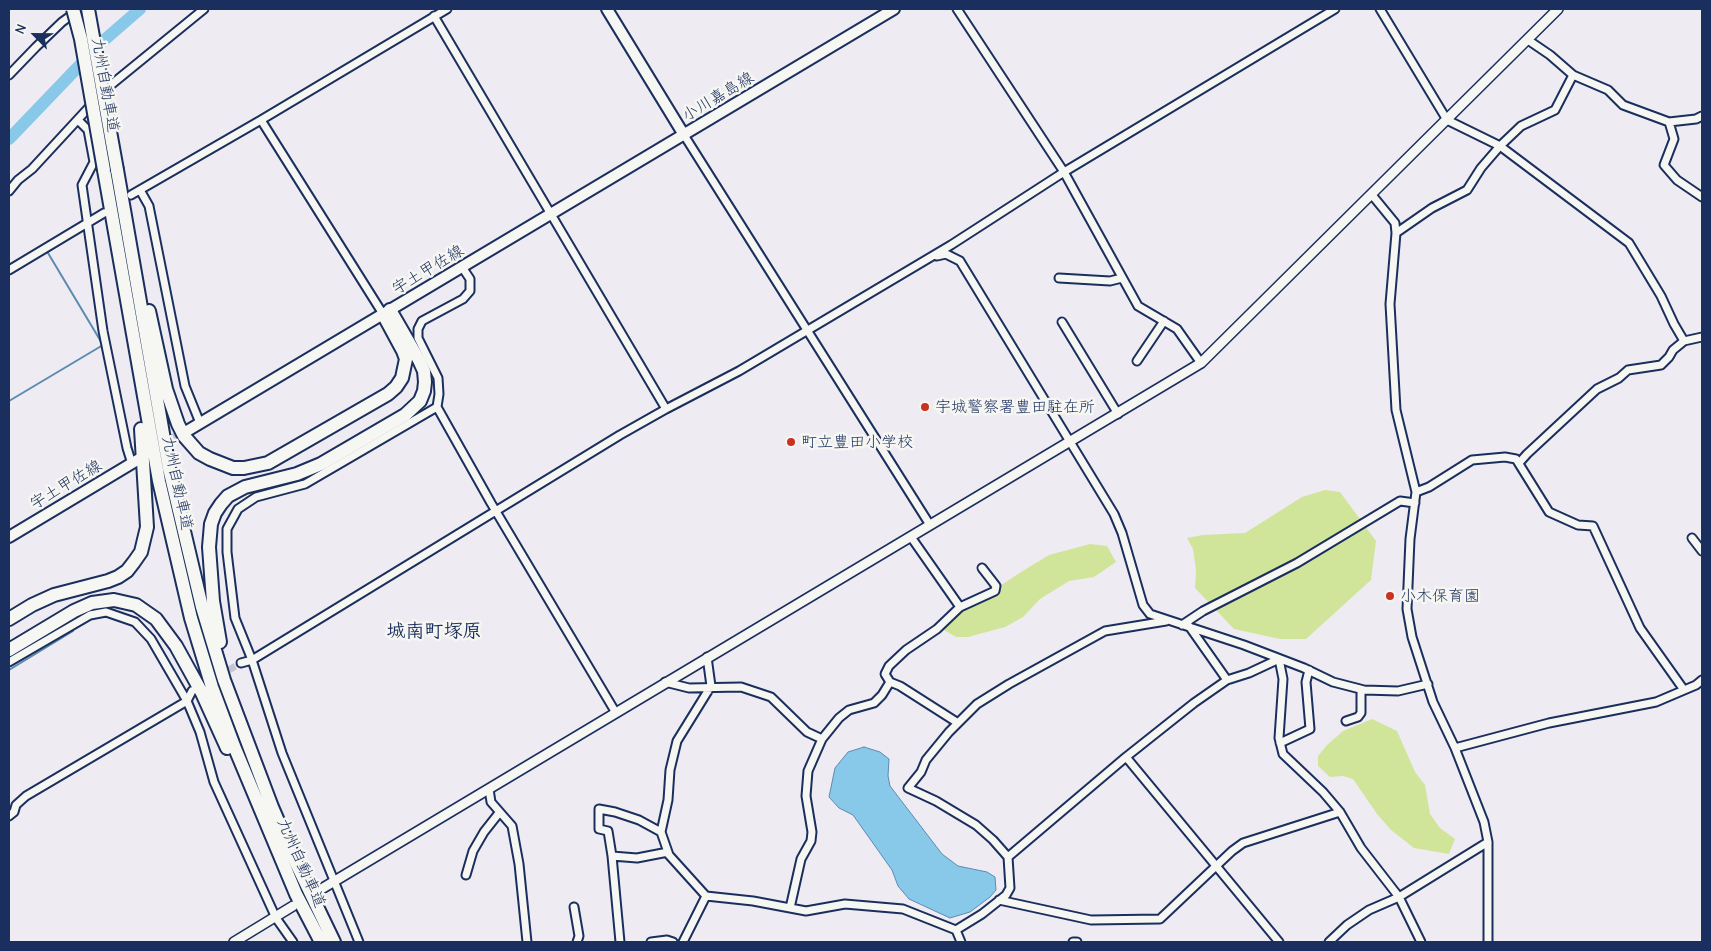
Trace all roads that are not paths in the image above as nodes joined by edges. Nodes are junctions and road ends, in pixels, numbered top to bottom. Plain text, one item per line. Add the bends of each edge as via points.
1 (73, 9) edge
2 (80, 9) edge
3 (88, 9) edge
4 (204, 9) edge
5 (447, 9) edge
6 (607, 9) edge
7 (894, 9) edge
8 (957, 9) edge
9 (1335, 9) edge
10 (1380, 9) edge
11 (1558, 9) edge
12 (434, 16) junction
13 (1528, 40) junction
14 (1573, 75) junction
15 (9, 76) edge
16 (1702, 116) edge
17 (78, 120) junction
18 (261, 120) junction
19 (1447, 120) junction
20 (1669, 122) junction
21 (684, 134) junction
22 (1500, 146) junction
23 (1064, 172) junction
24 (9, 177) edge
25 (18, 180) junction
26 (120, 186) junction
27 (140, 190) junction
28 (9, 191) edge
29 (131, 195) dead end
30 (1372, 195) junction
31 (1702, 197) edge
32 (104, 213) dead end
33 (552, 214) junction
34 (89, 222) junction
35 (1396, 233) junction
36 (933, 256) junction
37 (462, 267) junction
38 (120, 268) junction
39 (9, 270) edge
40 (1059, 278) dead end
41 (1122, 278) junction
42 (386, 312) junction
43 (1062, 322) dead end
44 (1164, 322) junction
45 (806, 330) junction
46 (1702, 337) edge
47 (1684, 341) junction
48 (1137, 361) dead end
49 (1201, 363) junction
50 (437, 407) junction
51 (666, 409) junction
52 (1118, 414) junction
53 (200, 423) junction
54 (187, 431) tunnel mouth
55 (1070, 442) junction
56 (136, 461) joint
57 (1519, 464) junction
58 (1416, 492) junction
59 (1415, 503) junction
60 (496, 511) junction
61 (930, 525) junction
62 (911, 536) junction
63 (9, 537) edge
64 (1692, 538) dead end
65 (1702, 551) edge
66 (982, 568) dead end
67 (960, 607) junction
68 (9, 618) edge
69 (1167, 620) junction
70 (1185, 626) junction
71 (9, 650) edge
72 (707, 657) junction
73 (1279, 659) junction
74 (252, 660) junction
75 (9, 662) edge
76 (241, 663) tunnel mouth
77 (1308, 670) junction
78 (1227, 680) junction
79 (1702, 680) edge
80 (664, 682) junction
81 (890, 682) junction
82 (1428, 684) junction
83 (711, 686) junction
84 (1362, 690) junction
85 (1684, 690) junction
86 (192, 691) dead end
87 (187, 701) junction
88 (616, 713) junction
89 (1346, 721) dead end
90 (958, 723) junction
91 (822, 739) junction
92 (1280, 743) junction
93 (1455, 748) junction
94 (1126, 757) junction
95 (489, 789) junction
96 (272, 807) junction
97 (1340, 812) junction
98 (499, 813) junction
99 (9, 816) edge
100 (662, 832) junction
101 (1488, 842) junction
102 (668, 852) junction
103 (612, 856) junction
104 (1008, 857) junction
105 (1215, 866) junction
106 (466, 875) dead end
107 (334, 881) junction
108 (318, 891) dead end
109 (706, 896) junction
110 (1399, 897) junction
111 (295, 900) junction
112 (999, 900) junction
113 (574, 907) dead end
114 (790, 908) junction
115 (276, 918) junction
116 (956, 930) junction
117 (234, 942) edge
118 (293, 942) edge
119 (321, 942) edge
120 (334, 942) edge
121 (359, 942) edge
122 (527, 942) edge
123 (576, 942) edge
124 (620, 942) edge
125 (651, 942) edge
126 (673, 942) edge
127 (683, 942) edge
128 (961, 942) edge
129 (1073, 942) edge
130 (1077, 942) edge
131 (1279, 942) edge
132 (1329, 942) edge
133 (1422, 942) edge
134 (1488, 942) edge

1 - 38 highway, 九州自動車道, bridge via 81,39
2 - 15 street via 62,22
3 - 26 highway, 九州自動車道, bridge
4 - 17 street via 102,91
5 - 12 street
6 - 21 main road, 小川嘉島線
7 - 21 main road, 小川嘉島線
8 - 23 street
9 - 23 street
10 - 19 street
11 - 13 street
12 - 18 street
12 - 33 street
13 - 14 street
13 - 19 street
14 - 20 street via 1608,90 1623,106
14 - 22 street via 1555,110 1521,126
16 - 20 street
17 - 25 street
17 - 34 street via 88,130 94,162 82,185
18 - 27 street
18 - 42 street
19 - 22 street
19 - 30 street
20 - 31 street via 1674,139 1664,165 1677,180
21 - 33 main road, 宇土甲佐線
21 - 45 street
22 - 35 street via 1467,190 1432,208
22 - 47 street via 1629,243
23 - 36 street
23 - 41 street
24 - 25 street
25 - 28 street
26 - 42 highway via 166,389 184,436 199,453 210,459 233,468 268,463 388,394 402,378 406,359
26 - 96 highway, 九州自動車道 via 164,440 189,557 224,680
27 - 29 street
27 - 53 street via 148,206 184,386
30 - 35 street via 1394,223
30 - 49 street
32 - 34 street
33 - 37 main road, 宇土甲佐線
33 - 51 street
34 - 39 street
34 - 56 street via 103,331 127,448
35 - 58 street via 1390,304 1396,410
36 - 45 street
36 - 55 street via 946,254 960,261
37 - 42 main road, 宇土甲佐線
37 - 50 street via 470,279 470,291 463,299 422,321 418,329 418,338 438,378
38 - 68 highway via 122,304 143,442 148,515 141,552 118,577 54,595
38 - 111 highway, 九州自動車道 via 158,481 191,618 212,687
40 - 41 street via 1110,281
41 - 44 street via 1138,306
42 - 53 main road, 宇土甲佐線
42 - 96 highway via 424,371 426,382 420,401 405,415 321,464 236,491 221,504 211,524 209,547 218,633
43 - 52 street
44 - 48 street
44 - 49 street via 1177,329
45 - 51 street via 739,371
45 - 61 street
46 - 47 street
47 - 57 street via 1661,365 1628,370 1597,389
49 - 52 street
50 - 60 street
50 - 74 street via 305,484 256,497 238,509 227,529 227,552 235,618
51 - 60 street
52 - 55 street
53 - 54 main road, 宇土甲佐線
55 - 61 street
55 - 69 street via 1114,514 1143,605 1150,614
56 - 63 main road, 宇土甲佐線
57 - 58 street via 1511,457 1472,460
57 - 85 street via 1549,512 1578,525 1593,526 1640,628
58 - 59 street
59 - 70 street via 1400,501 1297,563 1203,611
59 - 82 street via 1407,609 1412,637
60 - 74 street
60 - 88 street
61 - 62 street
62 - 67 street
62 - 72 street
64 - 65 street
66 - 67 street via 996,586 995,591
67 - 81 street via 937,630 906,650 889,666 885,674
69 - 70 street
69 - 90 street via 1105,631 1009,684 978,704
70 - 73 street
70 - 78 street
71 - 111 highway via 92,603 125,602 136,605 156,619 176,646 202,693
72 - 80 street
72 - 83 street
73 - 77 street
73 - 78 street
73 - 92 street via 1283,679
74 - 76 street
74 - 107 street via 282,753
75 - 87 street via 90,615 106,612 135,622 151,639
77 - 84 street via 1333,682
77 - 92 street via 1310,729
78 - 94 street
79 - 85 street
80 - 83 street via 689,688
80 - 88 street
81 - 90 street
81 - 91 street via 874,703 849,710
82 - 84 street via 1398,691
82 - 93 street
83 - 91 street via 741,687 771,697 806,732
83 - 100 street via 677,741
84 - 89 street via 1358,717
85 - 93 street via 1656,702 1549,723
86 - 87 street
87 - 99 street via 26,796
87 - 115 street via 200,732 214,782
88 - 95 street
90 - 104 street via 926,760 908,788 976,825
91 - 114 street via 808,771 806,796 812,841 801,859
92 - 97 street via 1283,754
93 - 101 street via 1484,822
94 - 104 street
94 - 105 street
95 - 98 street via 491,802
95 - 107 street
96 - 120 highway, 九州自動車道
97 - 105 street via 1243,844
97 - 110 street via 1361,848
98 - 106 street via 473,851
98 - 122 street via 512,826
100 - 102 street
100 - 103 street via 639,820 599,809 599,829 608,831
101 - 110 street
101 - 134 street
102 - 103 street via 637,858
102 - 109 street
103 - 124 street
104 - 112 street via 1010,888
105 - 112 street via 1160,919 1091,920
105 - 131 street
107 - 108 street
107 - 121 street
109 - 114 street
109 - 127 street
110 - 132 street via 1369,910
110 - 133 street
111 - 115 street
111 - 119 highway, 九州自動車道
112 - 116 street
113 - 123 street via 579,936
114 - 116 street via 806,911 846,904 903,909
115 - 117 street
115 - 118 street
116 - 128 street
125 - 126 street
129 - 130 street

